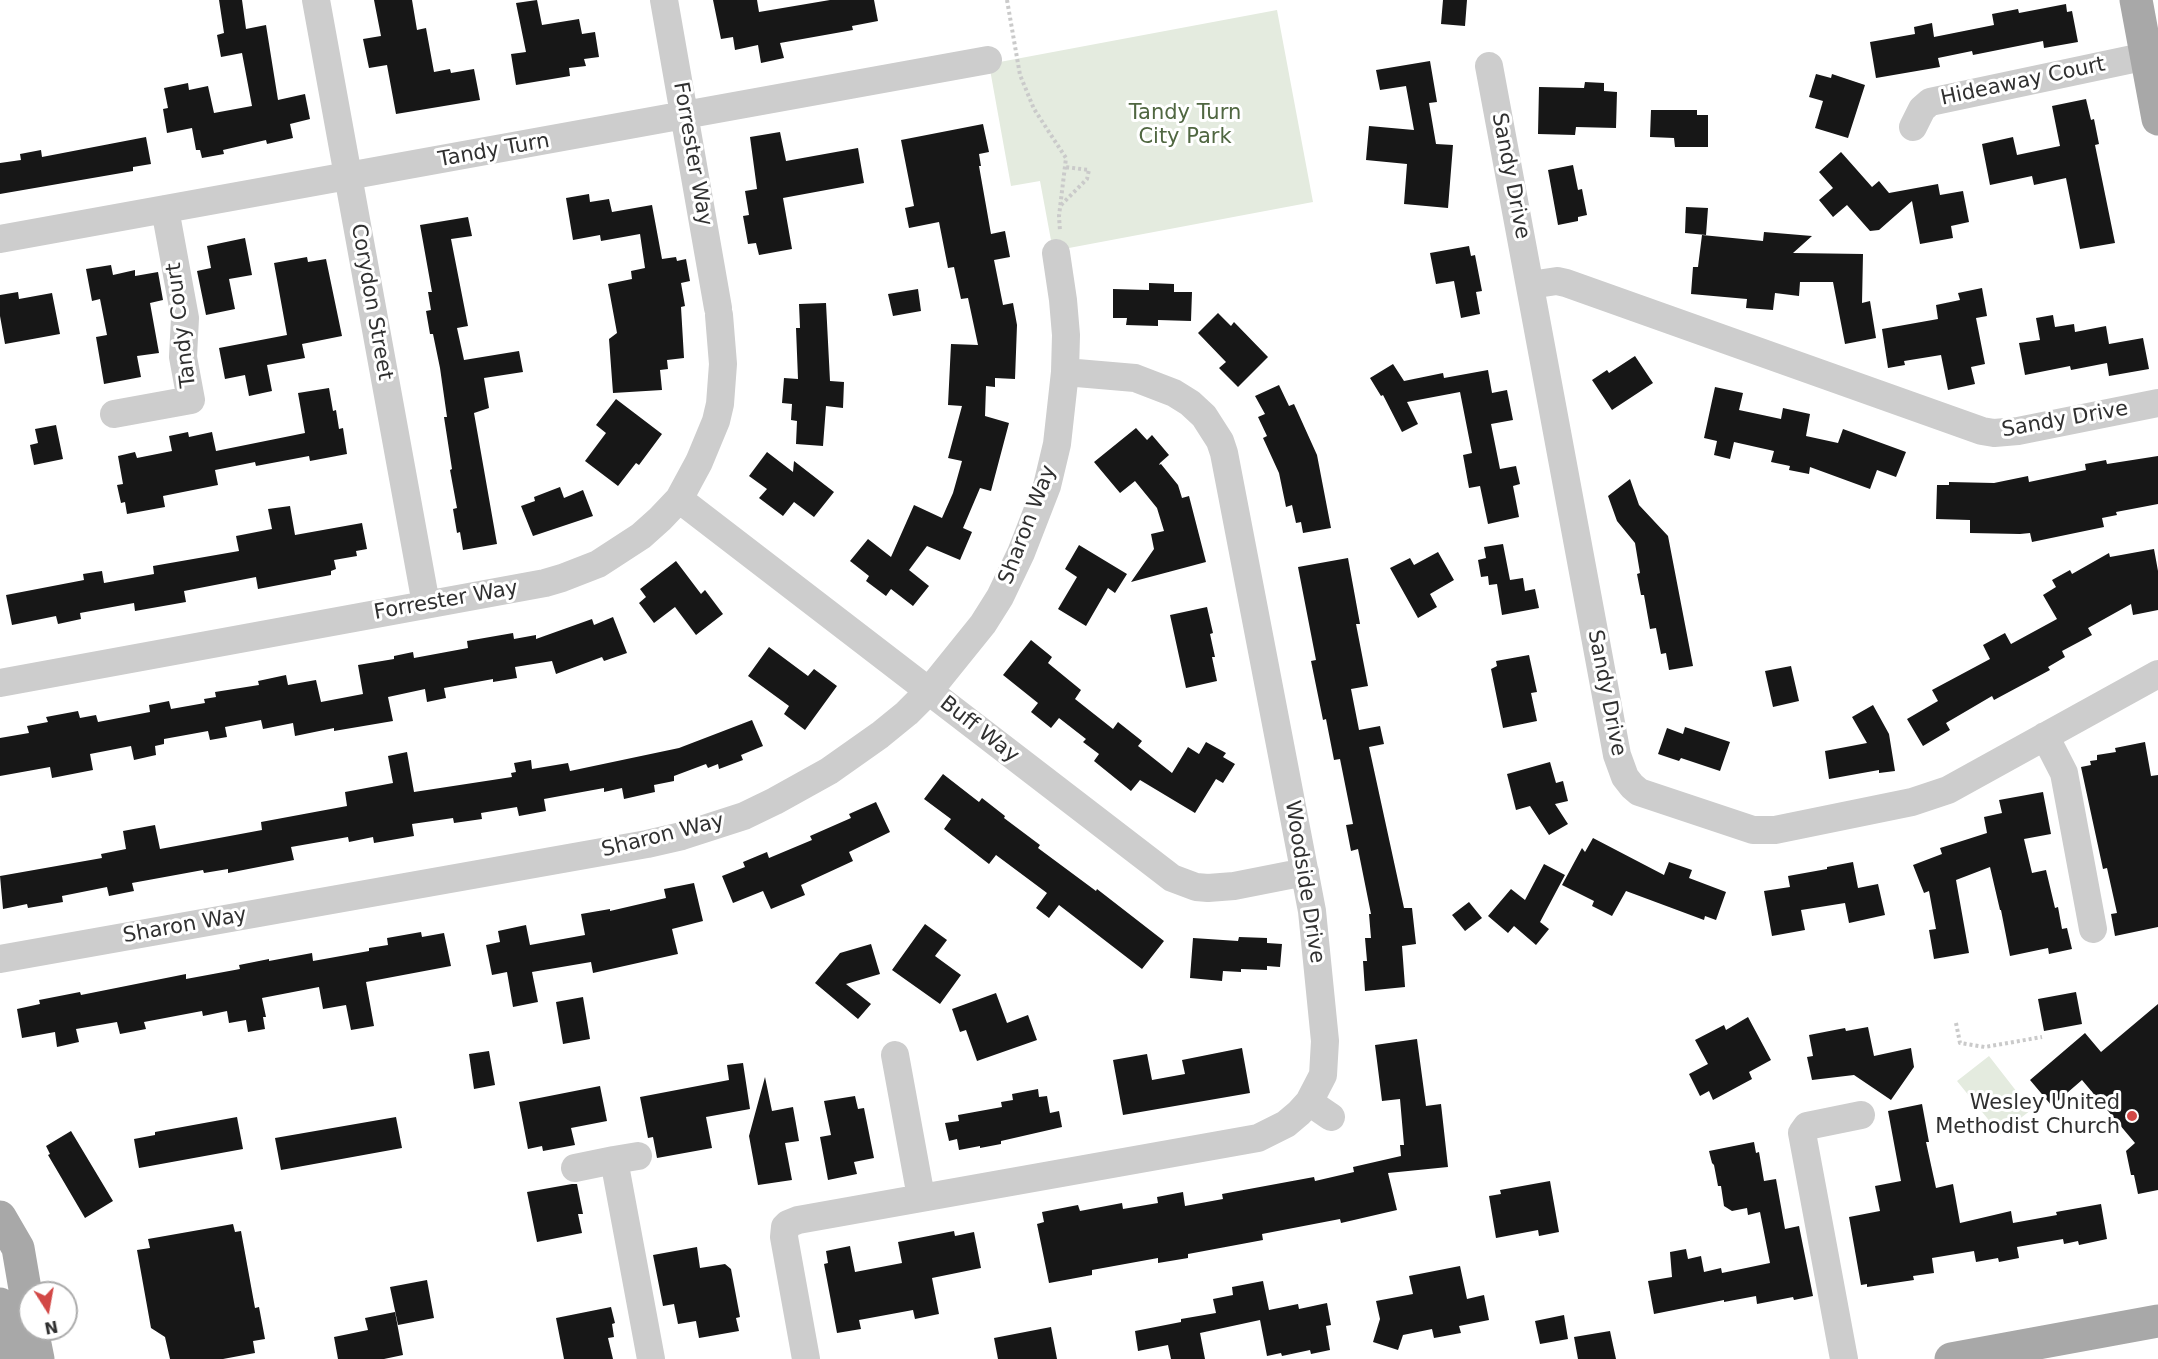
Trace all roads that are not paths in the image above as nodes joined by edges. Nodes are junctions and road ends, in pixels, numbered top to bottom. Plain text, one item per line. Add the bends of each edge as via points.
1 (316, 0) edge
2 (664, 0) edge
3 (2136, 0) edge
4 (2147, 56) junction
5 (988, 60) dead end
6 (1489, 66) dead end
7 (685, 116) junction
8 (2158, 119) edge
9 (1913, 127) dead end
10 (348, 177) junction
11 (165, 209) junction
12 (0, 239) edge
13 (1056, 253) road end
14 (1530, 285) junction
15 (1065, 372) junction
16 (2158, 403) edge
17 (114, 414) dead end
18 (679, 499) junction
19 (426, 604) junction
20 (2158, 674) edge
21 (0, 683) edge
22 (929, 691) junction
23 (2045, 736) junction
24 (1305, 872) junction
25 (2093, 929) dead end
26 (0, 959) edge
27 (895, 1055) dead end
28 (1862, 1115) dead end
29 (576, 1167) dead end
30 (921, 1197) junction
31 (0, 1217) edge
32 (24, 1281) edge
33 (0, 1304) edge
34 (2158, 1321) edge
35 (34, 1341) edge
36 (11, 1359) edge
37 (38, 1359) edge
38 (651, 1359) edge
39 (806, 1359) edge
40 (1844, 1359) edge
41 (1951, 1359) edge

1 - 10 street, Corydon Street
2 - 7 street, Forrester Way
3 - 4 main road
4 - 8 main road
4 - 9 street, Hideaway Court via 1930,102
5 - 7 street, Tandy Turn
6 - 14 street, Sandy Drive
7 - 10 street, Tandy Turn
7 - 18 street, Forrester Way via 719,312 723,364 720,404 709,440
10 - 11 street, Tandy Turn
10 - 19 street, Corydon Street
11 - 12 street, Tandy Turn
11 - 17 street, Tandy Court via 185,318 183,357 191,400
13 - 15 street, Sharon Way via 1065,320
14 - 16 street, Sandy Drive via 1557,280 1982,431 2018,431
14 - 23 street, Sandy Drive via 1617,755 1632,786 1639,792 1744,828 1775,830 1927,799
15 - 22 street, Sharon Way via 1052,466 1021,553 983,624
15 - 24 street, Woodside Drive via 1136,378 1174,393 1204,416 1220,441
18 - 19 street, Forrester Way via 641,536 580,572 544,583
18 - 22 street, Buff Way
19 - 21 street, Forrester Way
20 - 23 street, Sandy Drive
22 - 24 street, Buff Way via 1172,878 1196,887 1221,887
22 - 26 street, Sharon Way via 871,742 803,787 744,816 682,836
23 - 25 street via 2064,773
24 - 30 street, Woodside Drive via 1325,1041 1320,1109 1258,1138
27 - 30 street
28 - 40 street via 1807,1126 1802,1133
29 - 38 street via 626,1158
30 - 39 street, Woodside Drive via 798,1220 784,1227
31 - 32 main road via 18,1248
33 - 36 main road
34 - 41 main road
35 - 37 main road

